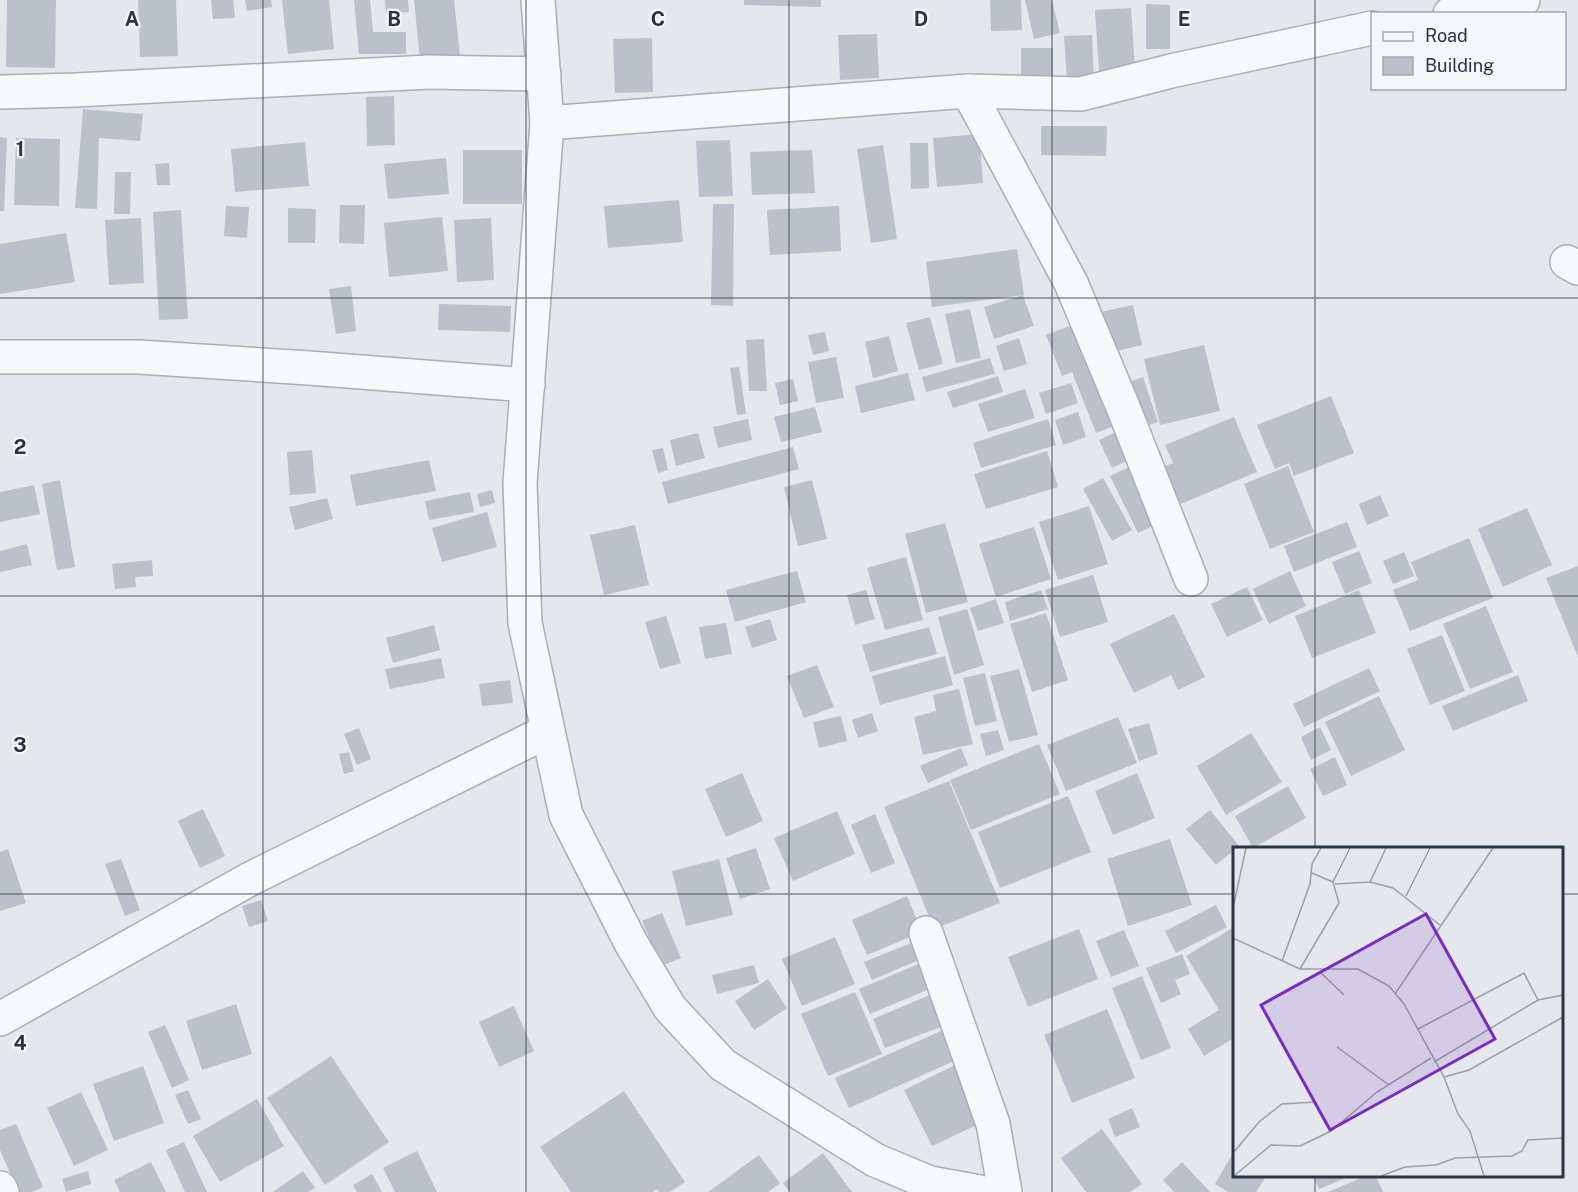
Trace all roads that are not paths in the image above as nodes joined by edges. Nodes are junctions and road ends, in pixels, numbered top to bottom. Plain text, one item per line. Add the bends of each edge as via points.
1 (538, 0) edge
2 (1523, 0) edge
3 (1460, 12) edge
4 (1371, 28) edge
5 (544, 74) junction
6 (968, 91) junction
7 (0, 92) edge
8 (547, 123) junction
9 (0, 357) edge
10 (528, 385) junction
11 (1191, 579) dead end
12 (548, 731) junction
13 (926, 933) dead end
14 (0, 1019) edge
15 (0, 1188) edge
16 (2, 1192) edge
17 (980, 1192) edge
18 (1005, 1192) edge

1 - 5 street
2 - 3 street
4 - 6 street via 1081,94
5 - 7 street via 429,72
5 - 8 street
6 - 8 street
6 - 11 street via 1071,283
8 - 10 street
9 - 10 street via 140,357
10 - 12 street via 520,483 525,623
12 - 14 street via 250,879
12 - 17 street via 566,815 631,943 670,1008 723,1065 875,1160 930,1183
13 - 18 street via 993,1124
15 - 16 street

